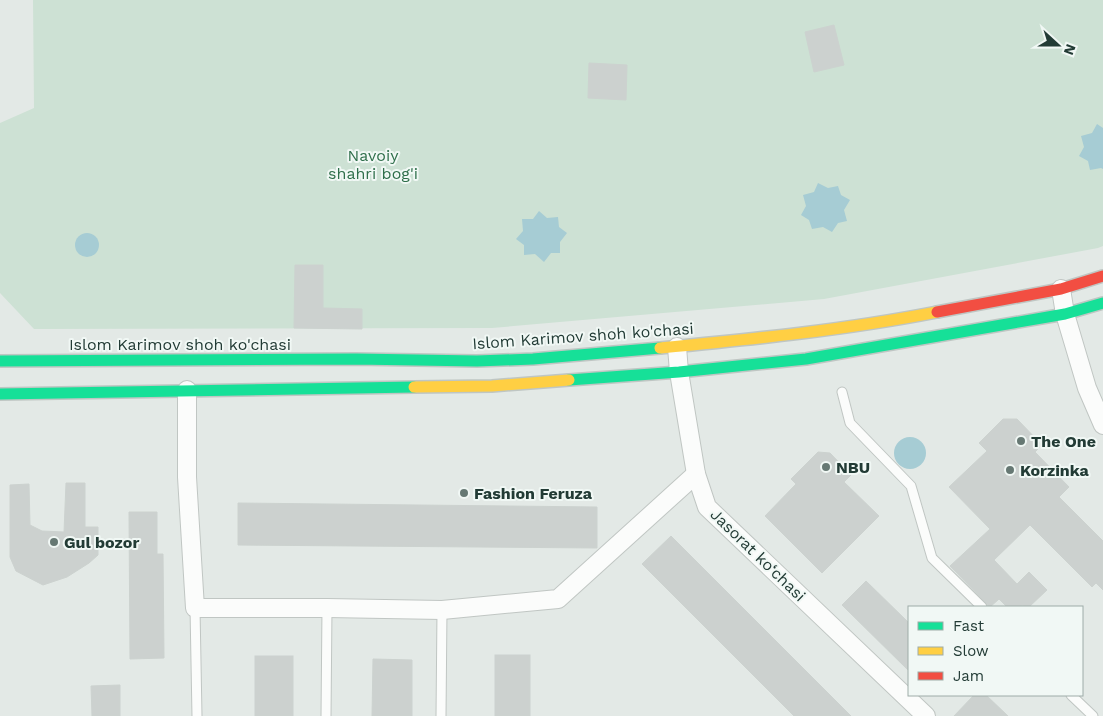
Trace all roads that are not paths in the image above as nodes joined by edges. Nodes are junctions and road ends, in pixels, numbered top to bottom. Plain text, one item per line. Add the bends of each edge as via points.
1 (1103, 276) edge
2 (1062, 289) junction
3 (1103, 302) edge
4 (1065, 314) junction
5 (676, 347) junction
6 (0, 361) edge
7 (679, 372) junction
8 (187, 390) junction
9 (842, 392) dead end
10 (0, 394) edge
11 (1103, 426) edge
12 (696, 474) junction
13 (981, 606) edge
14 (195, 608) junction
15 (327, 608) junction
16 (442, 610) junction
17 (1072, 696) edge
18 (196, 716) edge
19 (326, 716) edge
20 (441, 716) edge
21 (926, 716) edge
22 (1093, 716) edge

1 - 2 main road, Islom Karimov shoh ko'chasi
2 - 4 street
2 - 5 main road, Islom Karimov shoh ko'chasi via 825,331
3 - 4 main road
4 - 7 main road via 806,359
4 - 11 street via 1087,388
5 - 6 main road, Islom Karimov shoh ko'chasi via 477,361
5 - 7 street, Jasorat ko‘chasi
7 - 8 main road via 492,386
7 - 12 street, Jasorat ko‘chasi
8 - 10 main road
8 - 14 street via 187,477
9 - 13 lane via 850,423 911,486 932,558
12 - 16 street via 558,599
12 - 21 street, Jasorat ko‘chasi via 707,507
14 - 15 street
14 - 18 lane
15 - 16 street
15 - 19 lane
16 - 20 lane
17 - 22 lane

